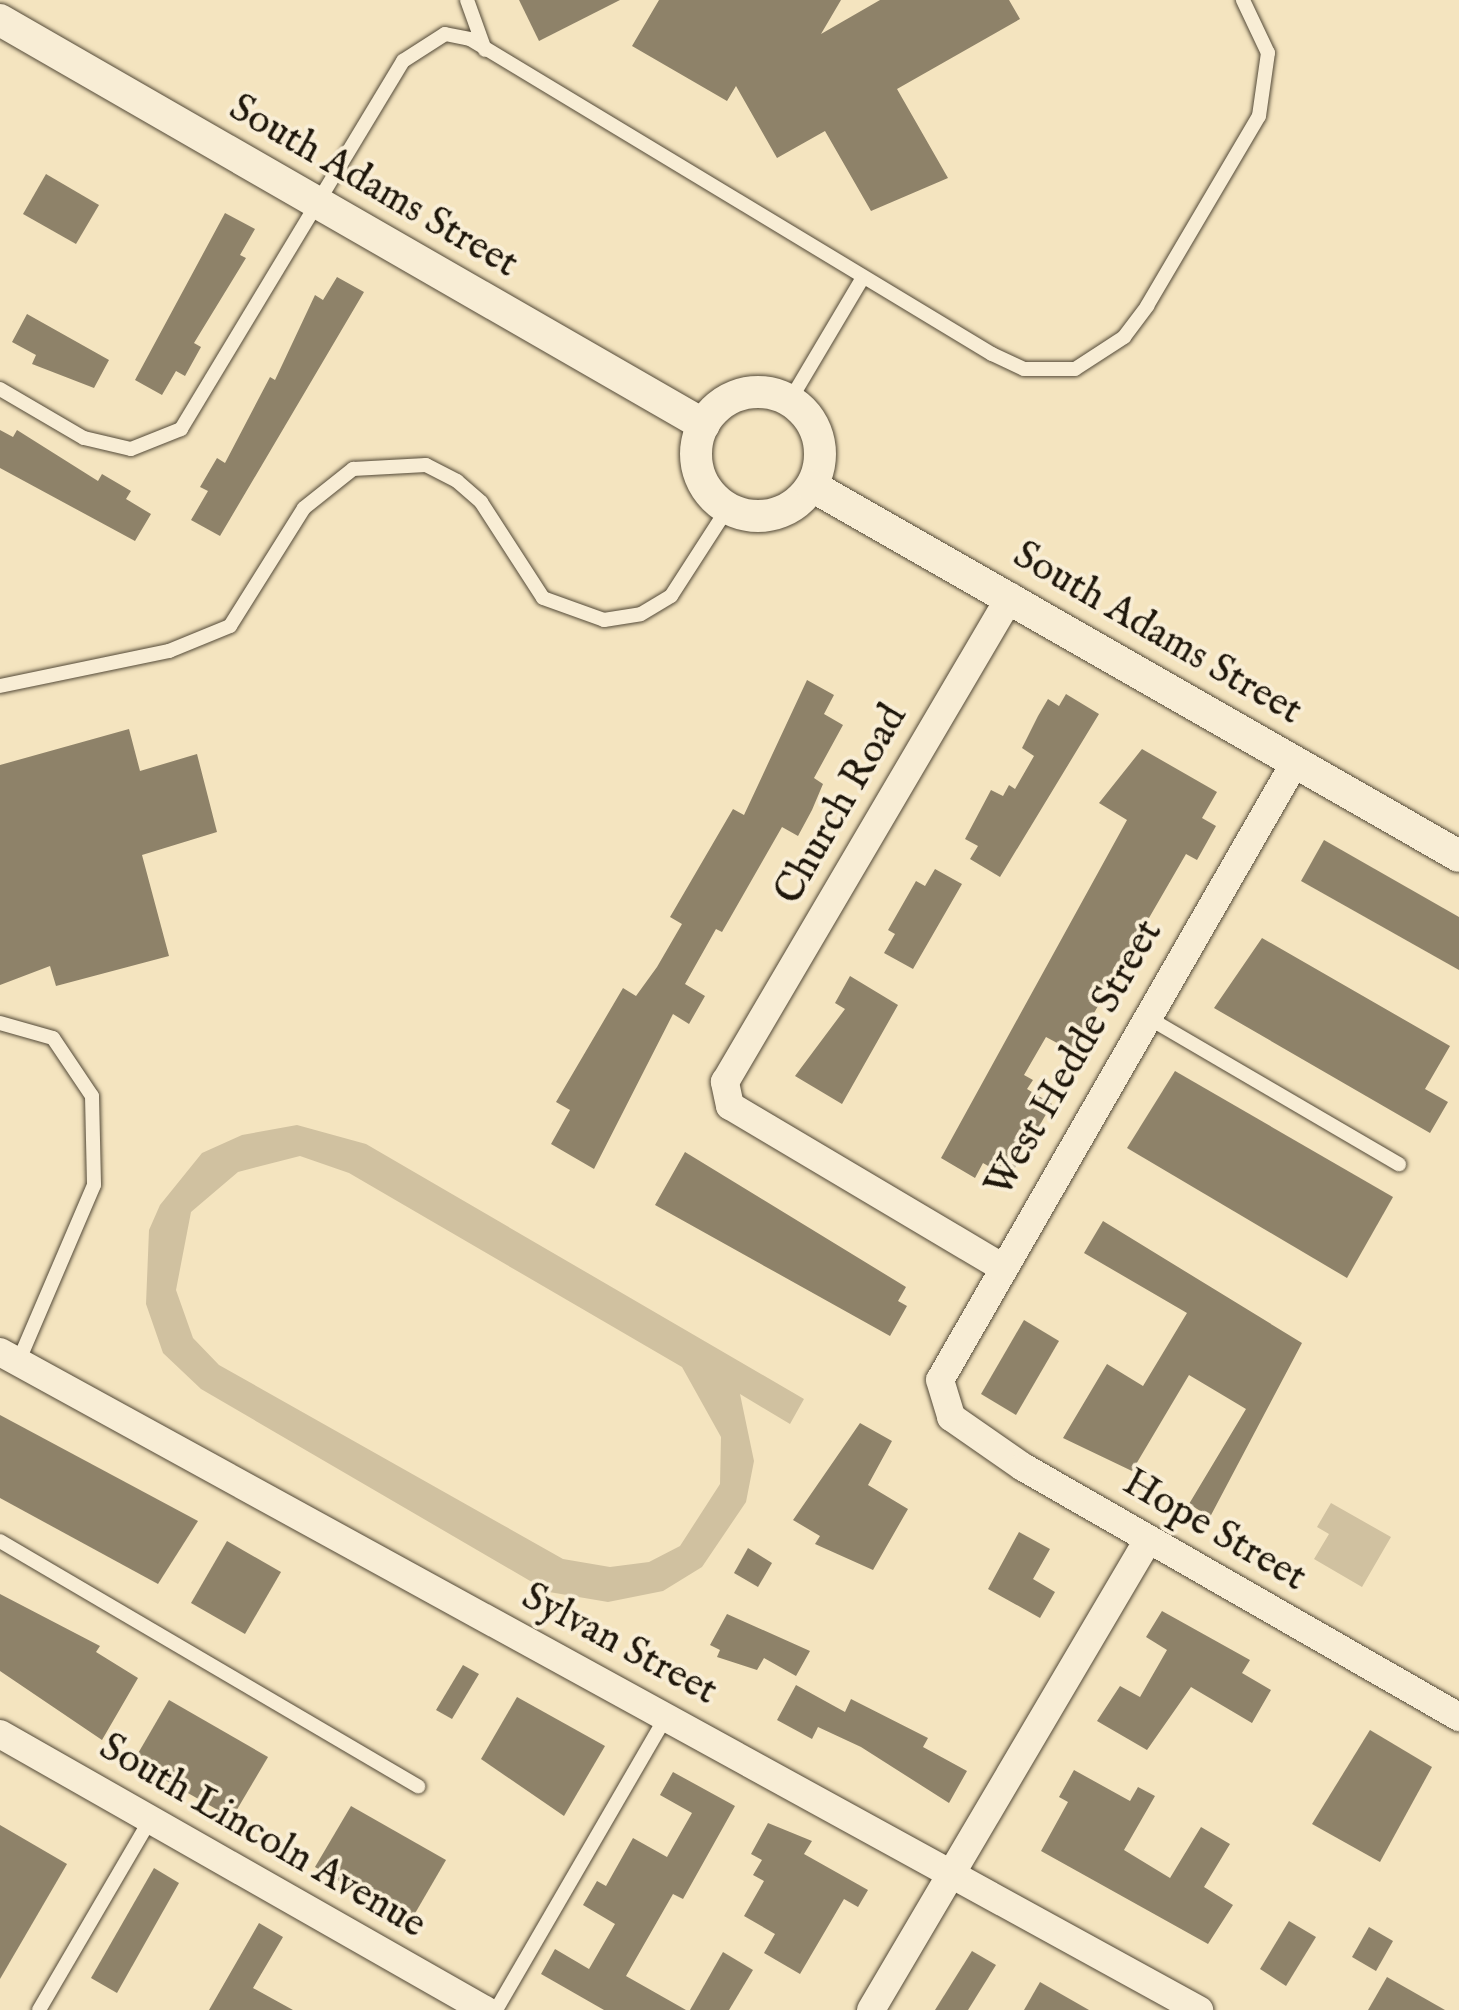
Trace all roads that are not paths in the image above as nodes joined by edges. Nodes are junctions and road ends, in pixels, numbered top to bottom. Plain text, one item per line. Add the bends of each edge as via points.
1 (467, 0) edge
2 (1243, 0) edge
3 (0, 20) edge
4 (485, 50) junction
5 (318, 205) junction
6 (862, 279) junction
7 (0, 389) edge
8 (789, 402) junction
9 (704, 425) junction
10 (812, 486) junction
11 (727, 509) junction
12 (1010, 597) junction
13 (0, 686) edge
14 (1294, 764) junction
15 (1459, 856) edge
16 (1146, 1016) junction
17 (0, 1023) edge
18 (1400, 1164) dead end
19 (1000, 1266) junction
20 (9, 1357) edge
21 (946, 1398) joint
22 (1148, 1540) junction
23 (0, 1542) edge
24 (666, 1716) junction
25 (1459, 1717) edge
26 (0, 1734) edge
27 (418, 1786) dead end
28 (150, 1820) junction
29 (956, 1871) junction
30 (39, 2010) edge
31 (484, 2010) edge
32 (496, 2010) edge
33 (871, 2010) edge
34 (1199, 2010) edge

1 - 4 lane
2 - 6 lane via 1268,53 1259,116 1147,306 1100,357 1075,369 1024,368
3 - 5 street, South Adams Street
4 - 5 lane via 444,34 413,50
4 - 6 lane
5 - 7 lane via 212,386 181,429 158,444 132,450 84,438
5 - 9 street, South Adams Street
6 - 8 lane
8 - 9 street via 745,390
8 - 10 street via 819,439
9 - 11 street via 698,467
10 - 11 street via 778,515
10 - 12 street, South Adams Street
11 - 13 lane via 671,596 641,614 604,620 543,598 481,502 457,481 426,466 353,470 304,508 230,626 169,651
12 - 14 street, South Adams Street
12 - 19 street, Church Road via 726,1082 730,1106
14 - 15 street, South Adams Street
14 - 16 street, West Hedde Street
16 - 18 lane
16 - 19 street, West Hedde Street
17 - 20 lane via 53,1038 92,1096 94,1185
19 - 21 street, West Hedde Street via 951,1349 940,1380
20 - 24 street, Sylvan Street
21 - 22 street, Hope Street via 951,1417
22 - 25 street, Hope Street
22 - 29 street
23 - 27 lane
24 - 29 street, Sylvan Street
24 - 32 lane
26 - 28 street, South Lincoln Avenue
28 - 30 lane
28 - 31 street, South Lincoln Avenue
29 - 33 street
29 - 34 street, Sylvan Street

